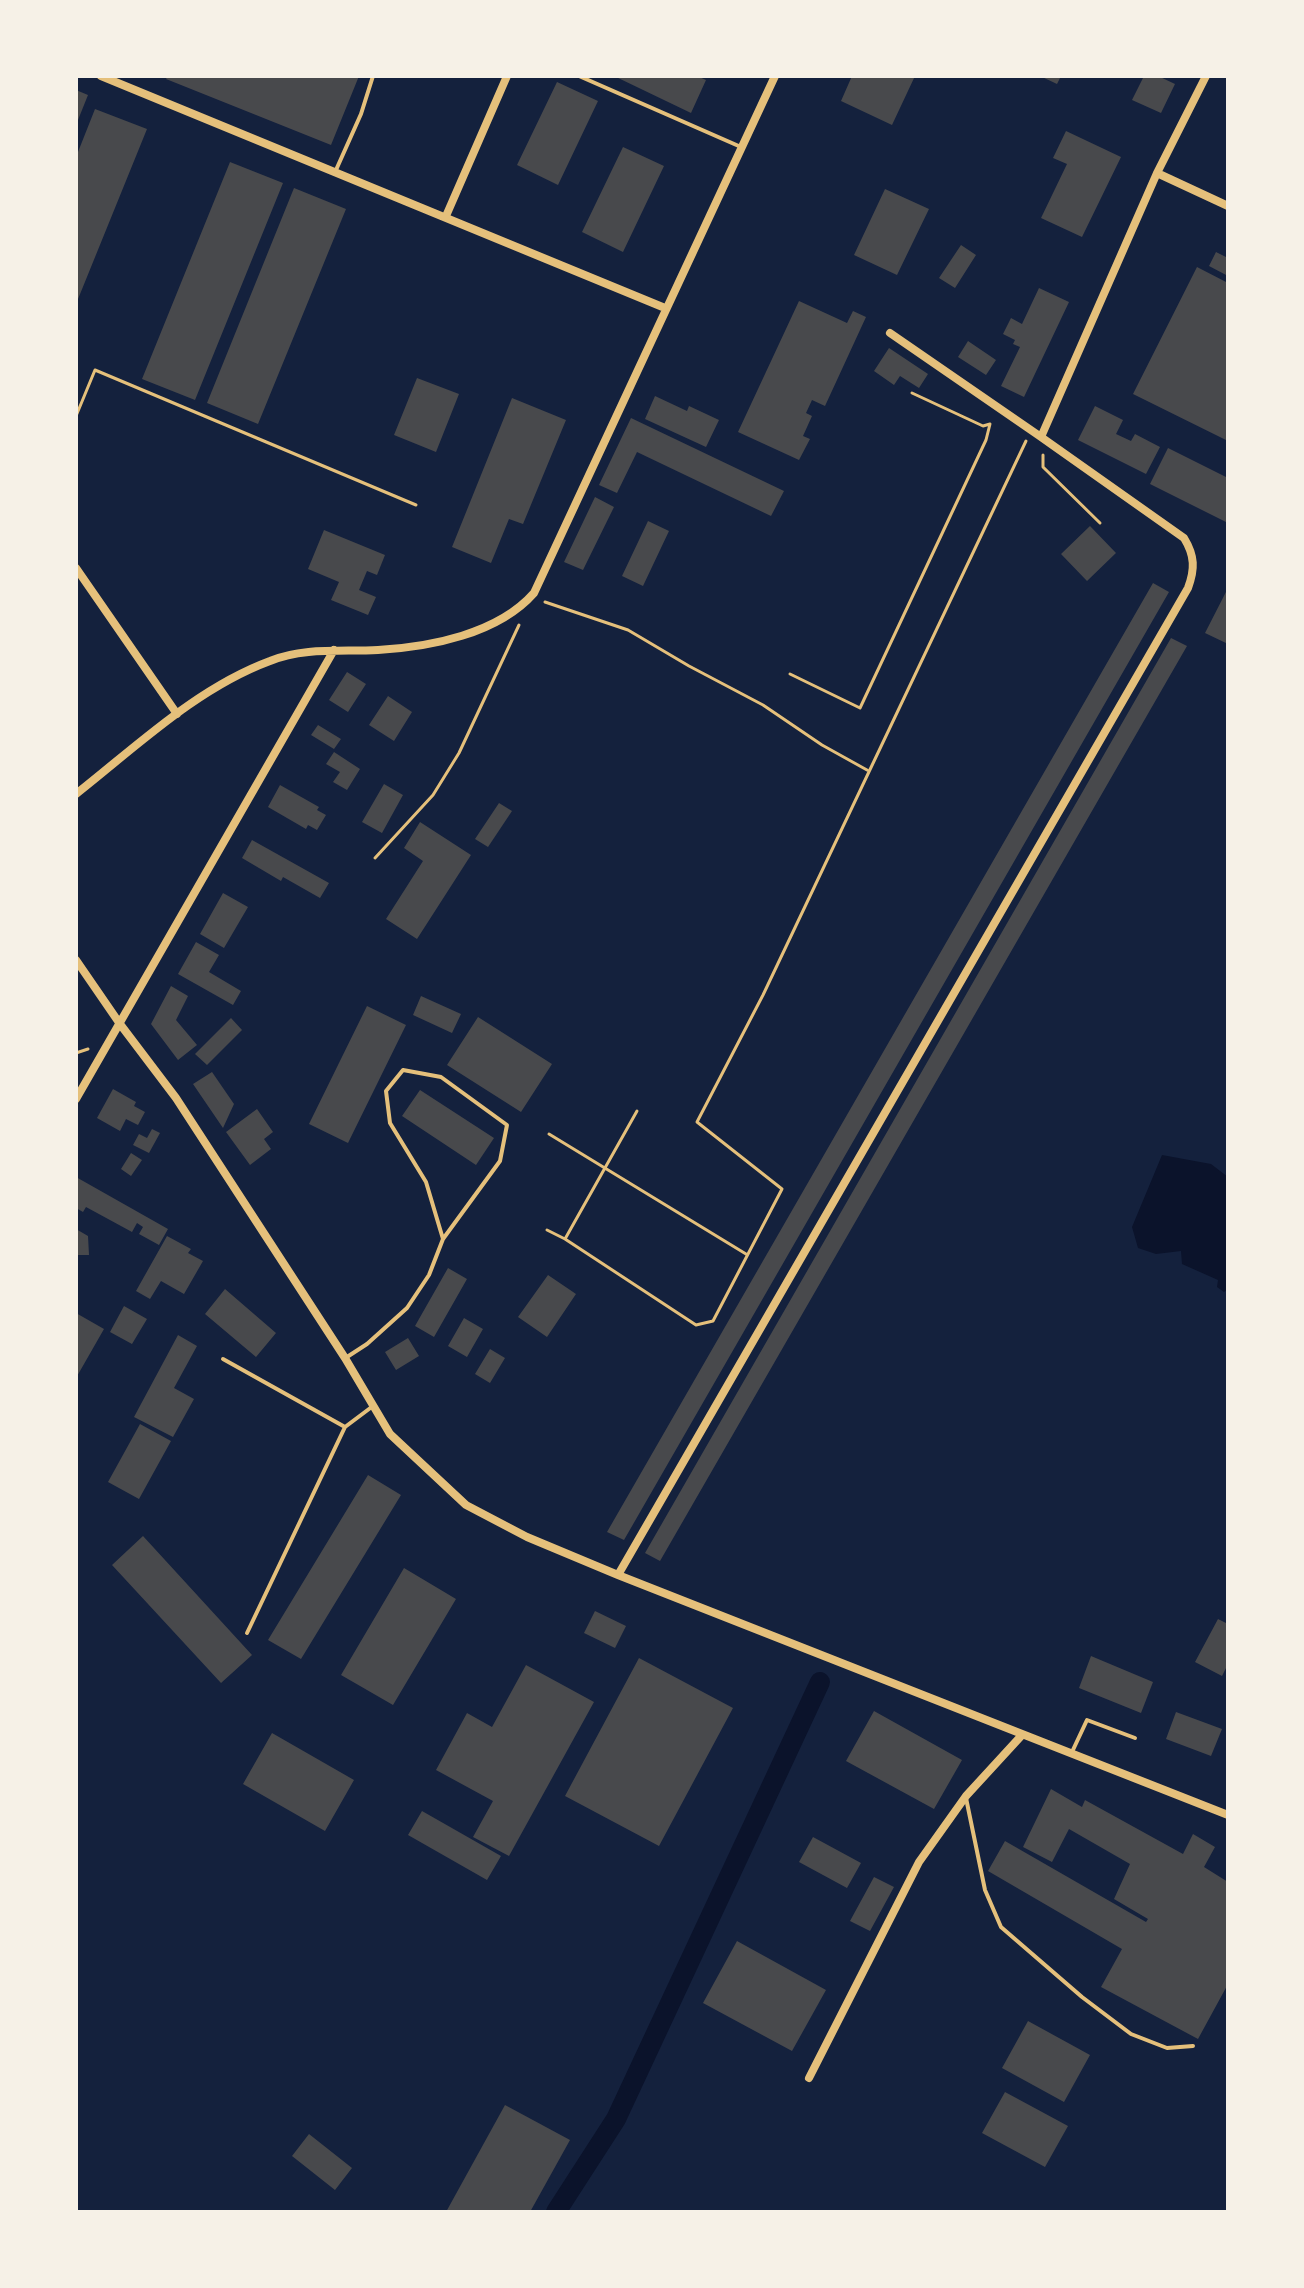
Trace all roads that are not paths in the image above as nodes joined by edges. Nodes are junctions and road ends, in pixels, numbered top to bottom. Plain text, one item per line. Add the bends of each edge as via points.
1 (101, 76) edge
2 (373, 76) edge
3 (507, 76) edge
4 (579, 76) edge
5 (775, 76) edge
6 (1206, 76) edge
7 (741, 147) junction
8 (335, 171) junction
9 (1157, 173) junction
10 (1228, 206) edge
11 (446, 216) junction
12 (665, 308) junction
13 (890, 333) dead end
14 (1038, 441) junction
15 (76, 568) edge
16 (334, 650) junction
17 (177, 714) junction
18 (76, 794) edge
19 (76, 960) edge
20 (120, 1024) junction
21 (76, 1099) edge
22 (443, 1239) junction
23 (345, 1358) junction
24 (223, 1359) dead end
25 (373, 1406) junction
26 (345, 1427) junction
27 (618, 1575) junction
28 (247, 1633) dead end
29 (1022, 1735) junction
30 (1135, 1738) dead end
31 (1071, 1754) junction
32 (966, 1796) junction
33 (1228, 1815) edge
34 (1193, 2046) dead end
35 (809, 2078) dead end

1 - 8 street
2 - 8 lane
3 - 11 street
4 - 7 lane
5 - 7 street
6 - 9 street
7 - 12 street
8 - 11 street
9 - 10 street
9 - 14 street
11 - 12 street
12 - 16 street via 534,593 521,607 458,637 404,648
13 - 14 street
14 - 27 street via 1184,538 1194,565 1188,588
15 - 17 street
16 - 17 street via 274,659 235,675
16 - 20 street
17 - 18 street
19 - 20 street
20 - 21 street
20 - 23 street via 176,1098
22 - 22 lane via 500,1161 507,1125 441,1077 403,1070 386,1091 390,1123 426,1182
22 - 23 lane via 429,1275 407,1308
23 - 25 street
24 - 26 lane
25 - 26 lane
25 - 27 street via 390,1434 466,1505
26 - 28 lane
27 - 29 street
29 - 31 street
29 - 32 street
30 - 31 lane via 1087,1720
31 - 33 street
32 - 34 lane via 985,1890 1001,1927 1131,2034 1167,2048
32 - 35 street via 919,1862

